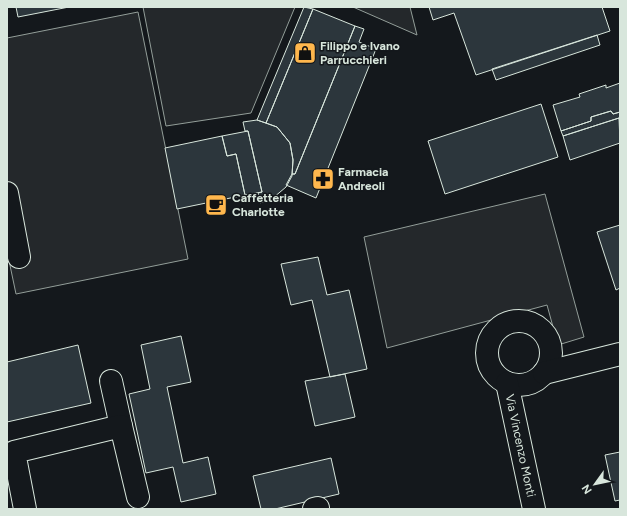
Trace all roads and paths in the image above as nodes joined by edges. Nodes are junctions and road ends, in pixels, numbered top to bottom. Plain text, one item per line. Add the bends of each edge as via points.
1 (7, 193) edge
2 (18, 257) dead end
3 (547, 337) junction
4 (620, 354) edge
5 (584, 363) junction
6 (544, 373) junction
7 (111, 381) dead end
8 (507, 383) junction
9 (121, 426) junction
10 (138, 497) dead end
11 (25, 509) edge
12 (534, 509) edge

1 - 2 street
3 - 5 street
3 - 6 street via 551,355
3 - 8 street via 534,325 525,322 514,321 504,324 496,331 487,349 488,360 491,370
4 - 5 street
5 - 6 street
6 - 8 street via 537,380 527,384
7 - 9 street
8 - 12 street, Via Vincenzo Monti
9 - 10 street
9 - 11 street via 14,452

